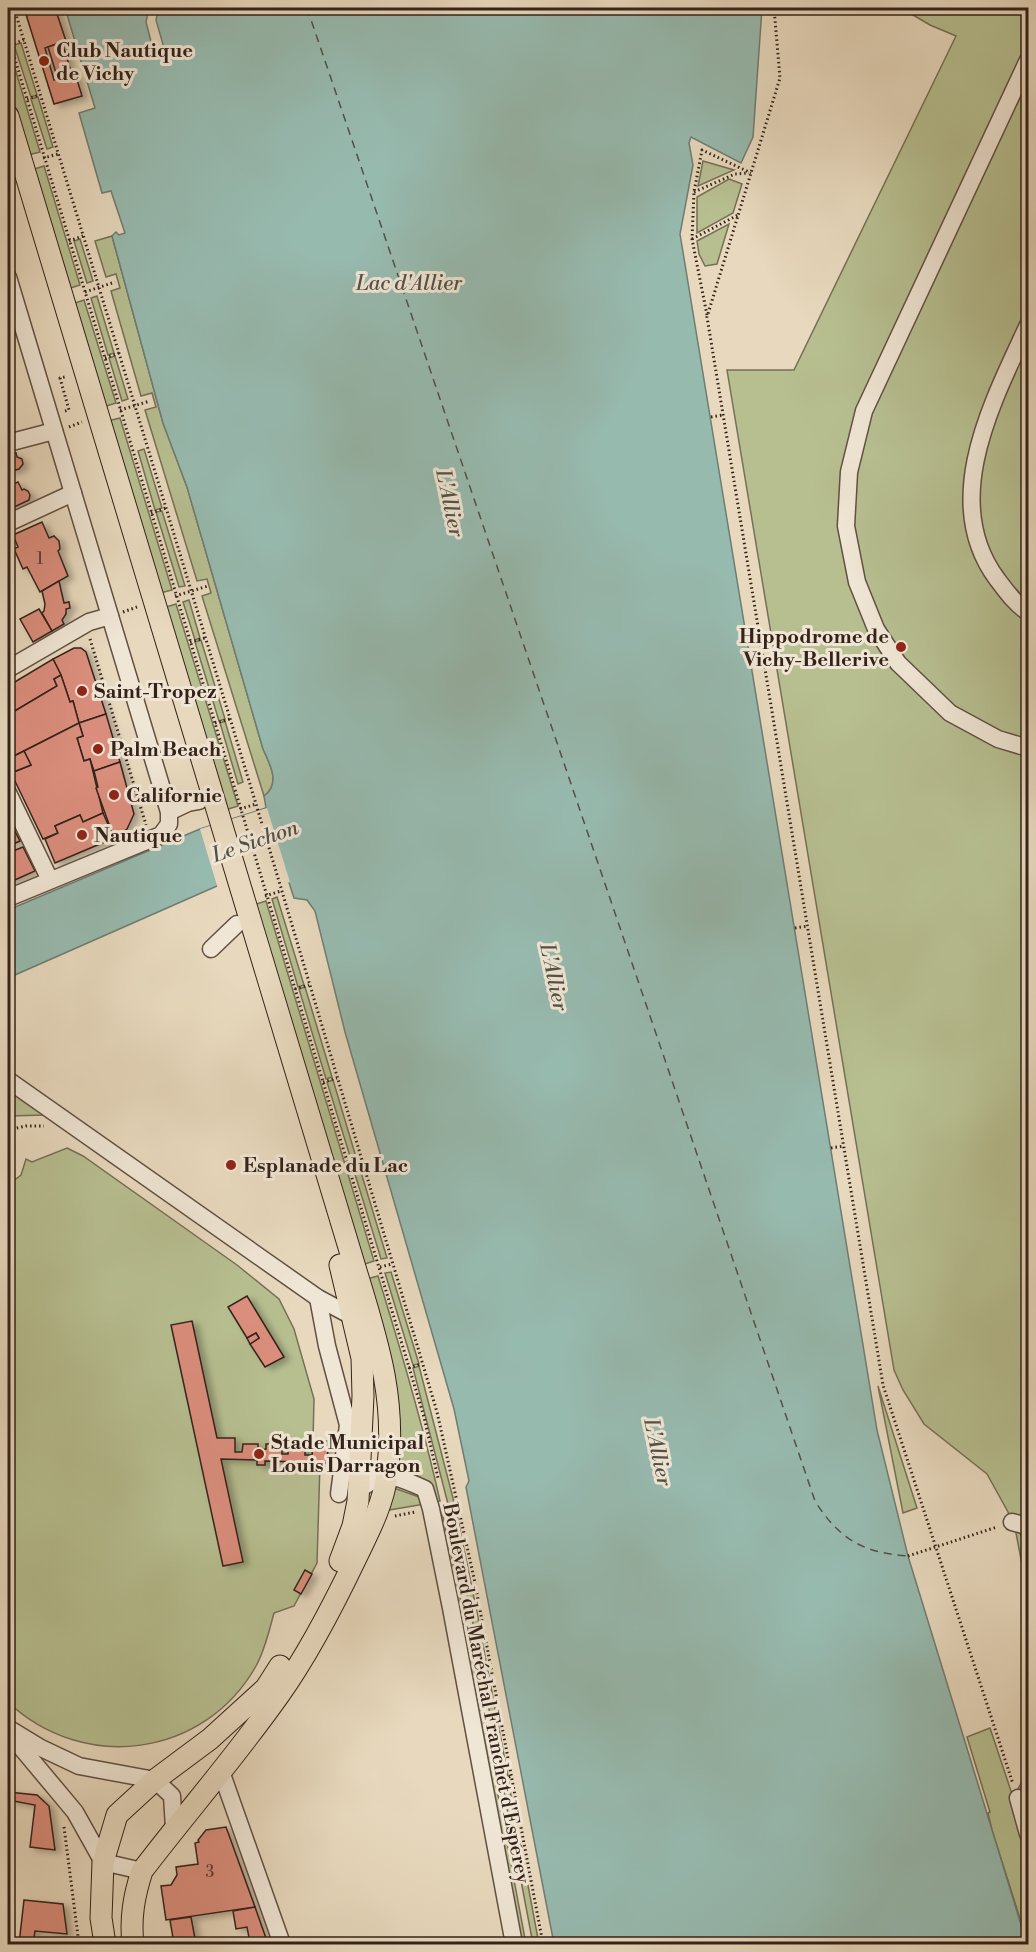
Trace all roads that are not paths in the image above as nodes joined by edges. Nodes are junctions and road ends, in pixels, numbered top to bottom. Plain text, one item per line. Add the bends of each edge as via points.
1 (1029, 60) edge
2 (8, 116) edge
3 (8, 165) edge
4 (8, 277) edge
5 (13, 313) edge
6 (1029, 325) edge
7 (54, 431) junction
8 (9, 437) edge
9 (73, 493) junction
10 (8, 523) edge
11 (1029, 612) edge
12 (110, 616) junction
13 (8, 669) edge
14 (1029, 748) edge
15 (8, 793) edge
16 (199, 801) junction
17 (169, 812) junction
18 (213, 820) junction
19 (50, 880) junction
20 (8, 898) edge
21 (237, 911) junction
22 (212, 948) dead end
23 (8, 1080) edge
24 (318, 1298) junction
25 (353, 1314) junction
26 (387, 1476) junction
27 (349, 1493) junction
28 (1012, 1522) road end
29 (1029, 1530) edge
30 (8, 1729) edge
31 (8, 1755) edge
32 (26, 1755) junction
33 (220, 1773) junction
34 (155, 1780) junction
35 (1018, 1798) road end
36 (174, 1828) junction
37 (1029, 1834) edge
38 (103, 1862) junction
39 (142, 1871) junction
40 (105, 1944) edge
41 (133, 1944) edge
42 (282, 1944) edge
43 (514, 1944) edge

1 - 14 street via 864,411 849,472 846,526 857,582 876,629 898,663 950,713 999,739
2 - 18 main road via 154,603
3 - 16 main road
4 - 5 street
5 - 7 street
6 - 11 street via 1000,385 977,455 971,490 974,532 985,562 1007,592
7 - 8 street
7 - 9 street
9 - 10 street
9 - 12 street
12 - 13 street via 89,622
12 - 17 street
15 - 19 street
16 - 17 street
16 - 18 main road
17 - 19 street via 169,824 161,835
18 - 21 main road
19 - 20 street
21 - 22 street
21 - 25 main road
21 - 26 main road via 381,1356 389,1397
23 - 24 street
24 - 25 street
24 - 27 street via 348,1425
25 - 27 main road via 362,1358 363,1396
26 - 27 street
26 - 33 main road via 378,1511 334,1604 279,1694
26 - 43 street, Boulevard du Maréchal Franchet d'Esperey via 424,1489 431,1509
27 - 34 main road via 353,1526 346,1549 328,1588 266,1688 210,1739
28 - 29 street
30 - 32 street
30 - 34 street via 79,1766
31 - 32 street
32 - 38 street via 75,1812
33 - 36 main road
33 - 42 street
34 - 36 street via 172,1796
34 - 38 main road via 117,1815
35 - 37 street
36 - 39 main road
38 - 39 street
38 - 40 main road via 101,1918
39 - 41 main road via 133,1900

